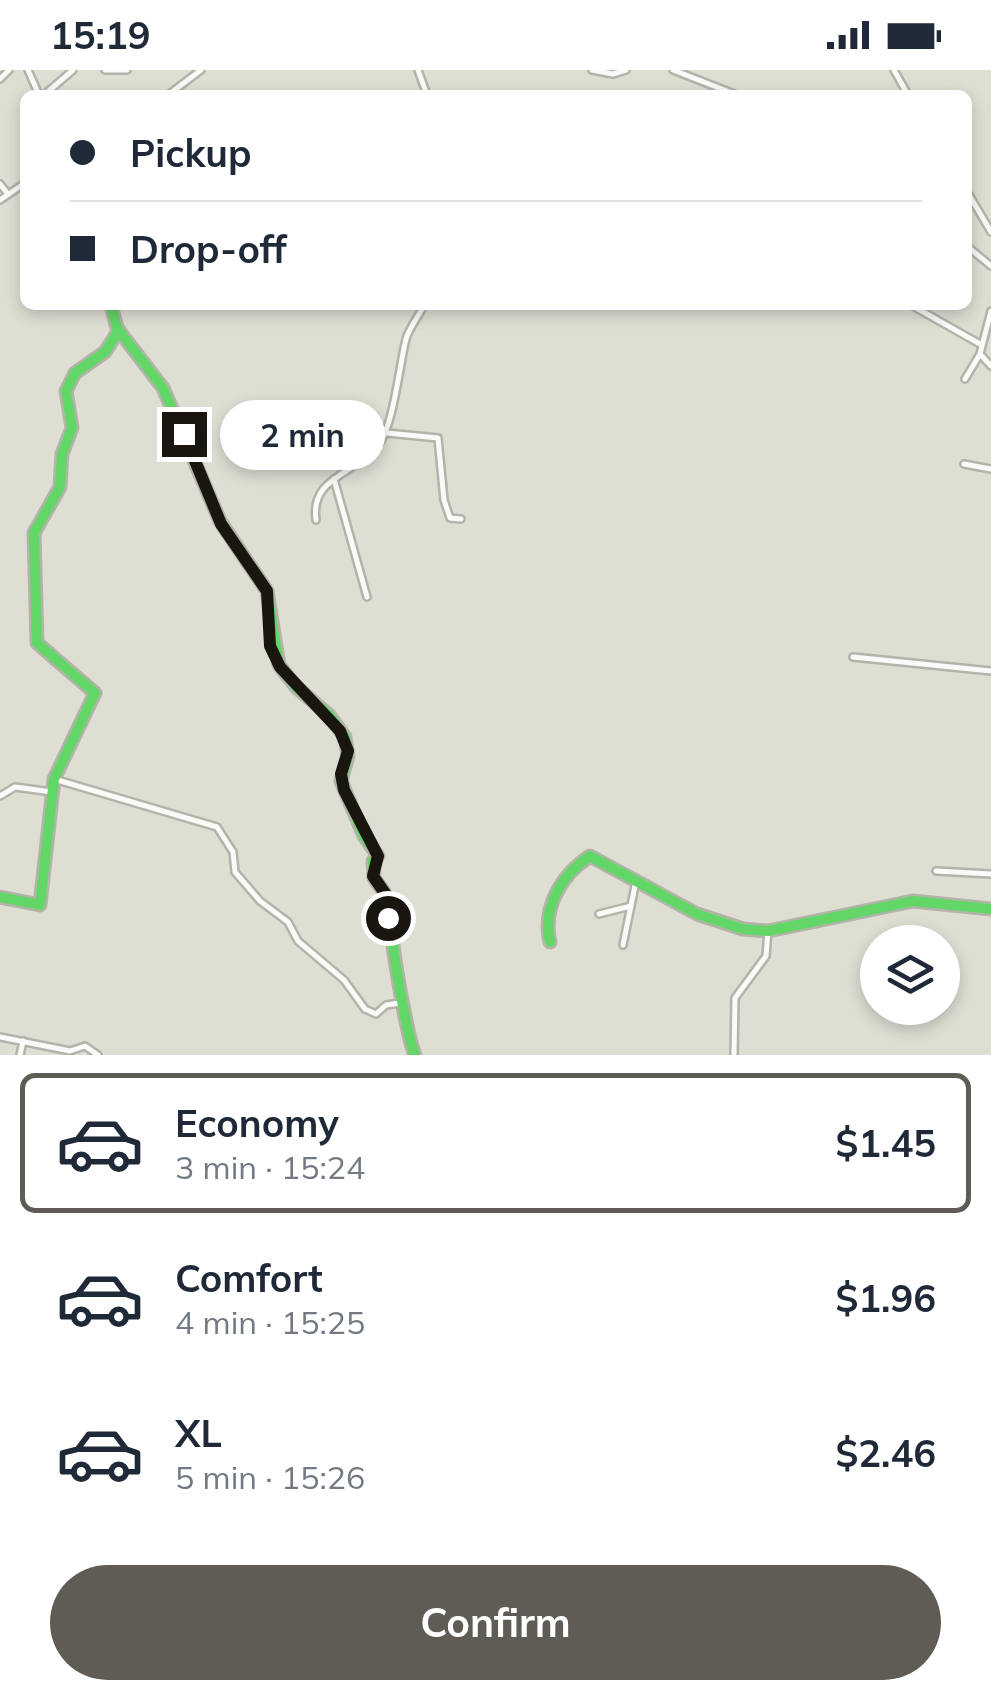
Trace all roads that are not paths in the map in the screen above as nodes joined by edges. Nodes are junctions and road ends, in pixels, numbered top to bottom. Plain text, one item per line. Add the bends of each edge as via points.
1 (8, 70) edge
2 (73, 70) edge
3 (105, 70) edge
4 (127, 70) edge
5 (186, 70) edge
6 (201, 70) edge
7 (592, 70) edge
8 (626, 70) edge
9 (673, 70) edge
10 (706, 72) edge
11 (192, 77) junction
12 (0, 79) edge
13 (704, 83) junction
14 (48, 90) edge
15 (175, 90) edge
16 (723, 90) edge
17 (0, 184) edge
18 (20, 186) edge
19 (8, 194) junction
20 (0, 200) edge
21 (972, 200) edge
22 (991, 232) edge
23 (112, 310) edge
24 (421, 310) edge
25 (920, 310) edge
26 (991, 311) edge
27 (119, 330) junction
28 (980, 344) junction
29 (980, 354) junction
30 (991, 366) edge
31 (966, 379) dead end
32 (386, 433) junction
33 (964, 464) dead end
34 (991, 469) edge
35 (334, 479) junction
36 (316, 520) dead end
37 (461, 520) dead end
38 (367, 598) dead end
39 (853, 658) dead end
40 (991, 671) edge
41 (54, 779) junction
42 (52, 792) junction
43 (0, 796) edge
44 (936, 871) dead end
45 (991, 874) edge
46 (636, 882) junction
47 (0, 897) edge
48 (632, 906) junction
49 (991, 909) edge
50 (599, 914) dead end
51 (768, 931) junction
52 (550, 942) dead end
53 (622, 946) dead end
54 (400, 1004) junction
55 (0, 1038) edge
56 (23, 1042) junction
57 (71, 1053) edge
58 (20, 1055) edge
59 (98, 1055) edge
60 (415, 1055) edge
61 (734, 1055) edge

1 - 12 street
2 - 14 street
3 - 4 street
5 - 11 street
6 - 11 street
7 - 8 street
9 - 13 street
10 - 13 street
11 - 15 street
13 - 16 street
17 - 19 street
18 - 19 street
19 - 20 street
21 - 22 street
23 - 27 street
24 - 32 street via 407,336
25 - 28 street
26 - 28 street
27 - 41 street via 68,385 72,428 60,486 35,526 36,642 95,691
27 - 54 street via 162,385 212,507 267,591 270,646 280,667 330,716 346,745 341,781 378,856 374,878 391,902 388,928 399,959
28 - 29 street
29 - 30 street
29 - 31 street
32 - 35 street via 367,457
32 - 37 street via 438,438 444,500 451,520
33 - 34 street
35 - 36 street via 315,498
35 - 38 street
39 - 40 street
41 - 42 street
41 - 54 street via 217,827 235,872 365,1009 376,1014
42 - 43 street via 16,786
42 - 47 street via 40,904
44 - 45 street
46 - 48 street
46 - 51 street via 714,921
46 - 52 street via 586,858 552,904
48 - 50 street
48 - 53 street
49 - 51 street via 903,902
51 - 61 street via 766,956 736,998
54 - 60 street
55 - 56 street
56 - 57 street
56 - 58 street
57 - 59 street via 85,1046

